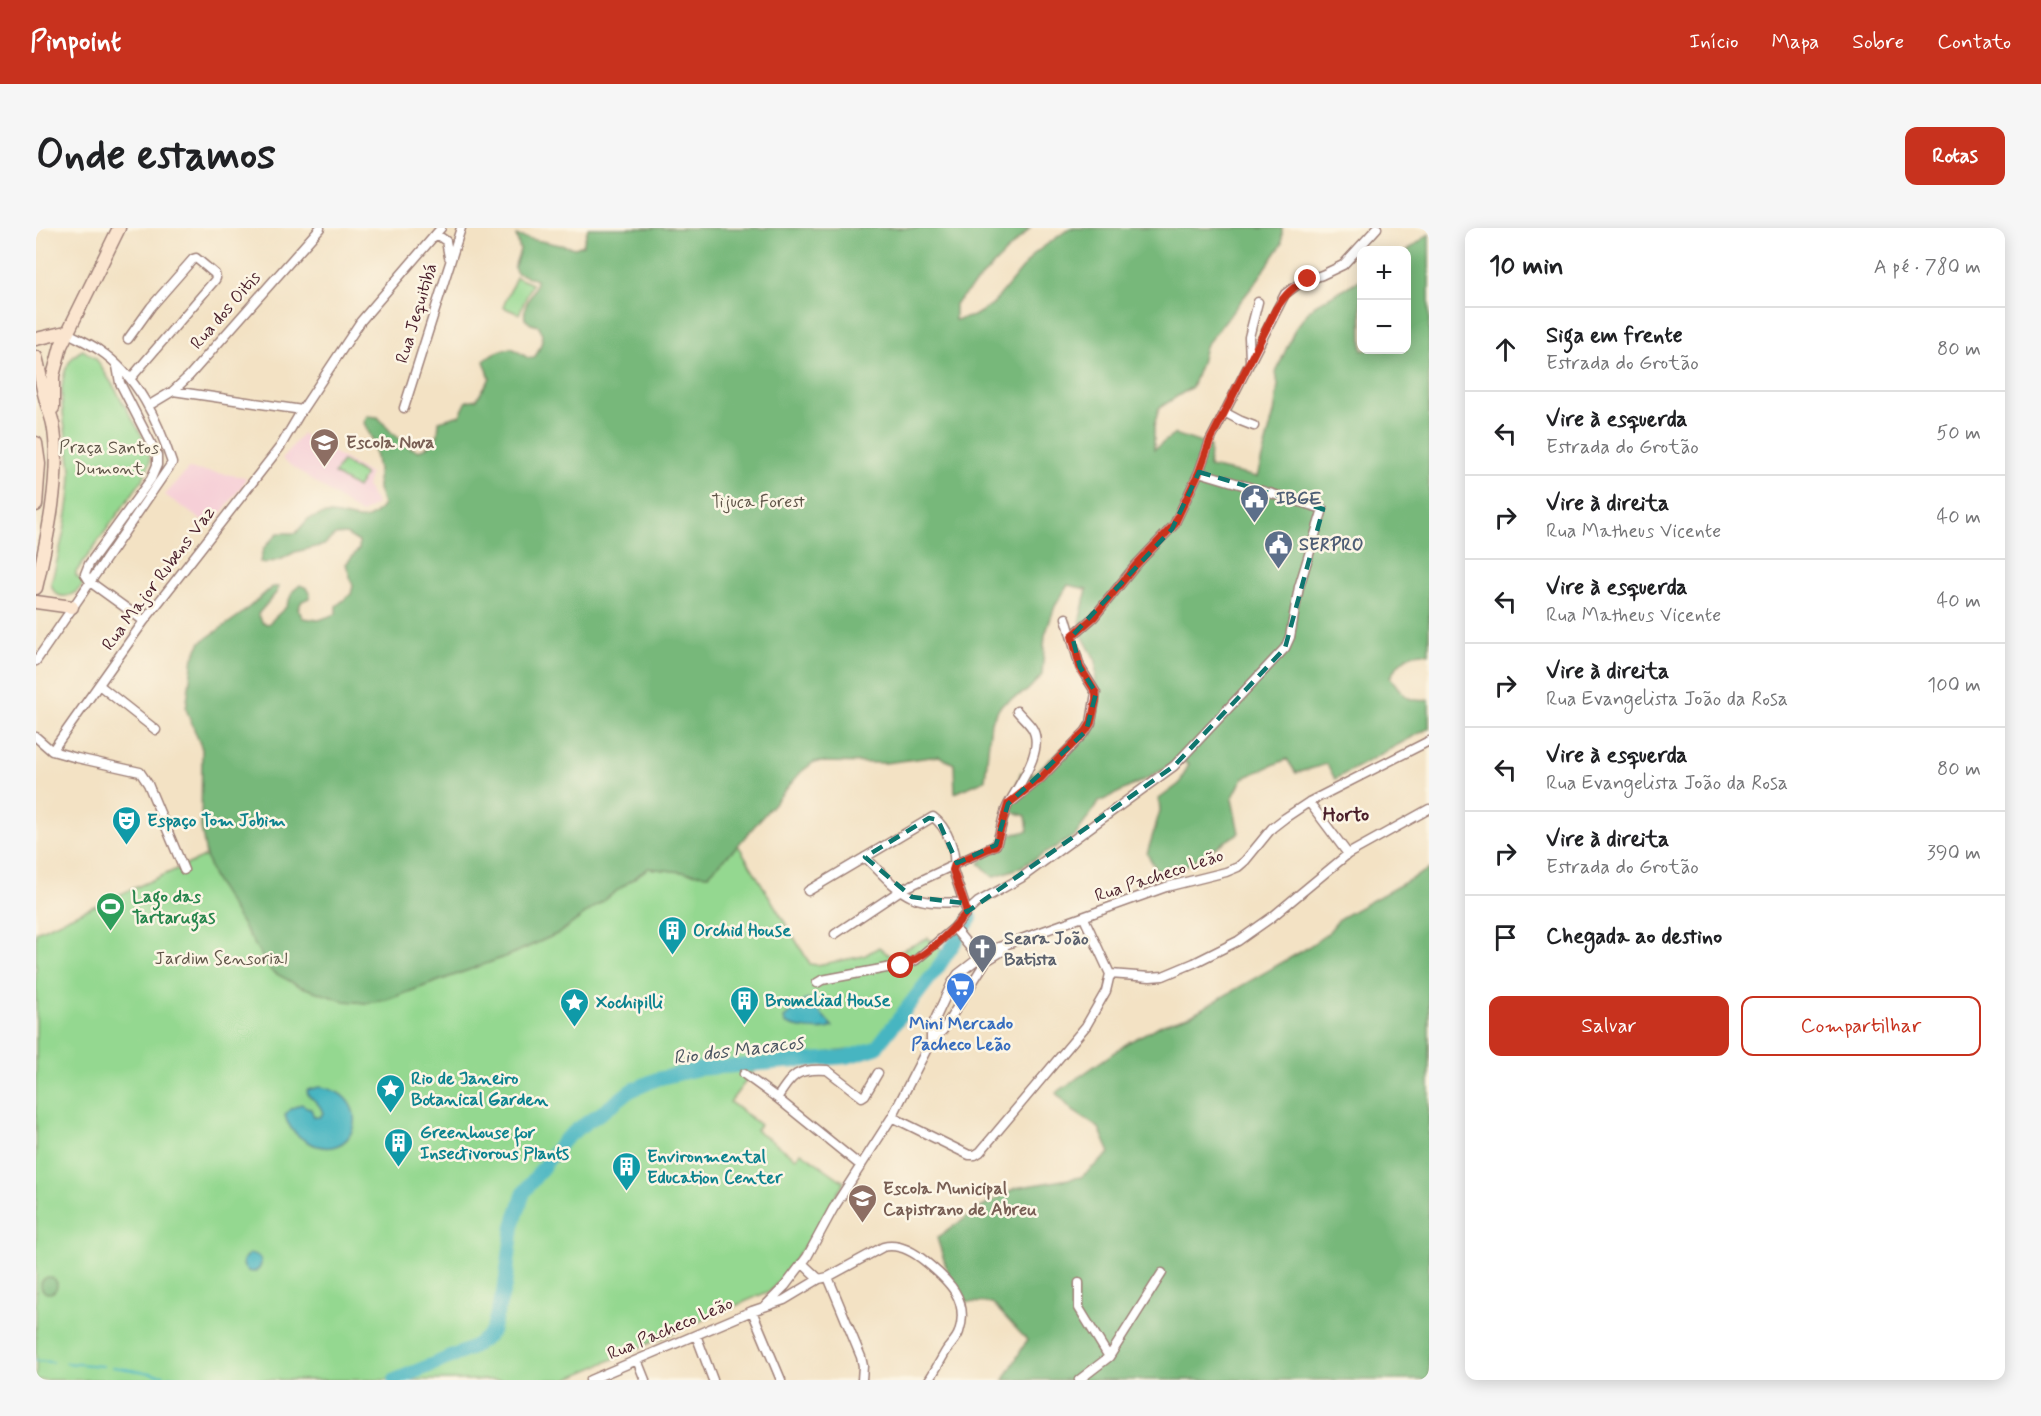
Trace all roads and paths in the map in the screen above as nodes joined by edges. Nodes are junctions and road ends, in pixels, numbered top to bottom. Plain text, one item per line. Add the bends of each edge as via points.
1 (320, 228) edge
2 (461, 228) edge
3 (1377, 228) edge
4 (117, 229) edge
5 (438, 231) edge
6 (450, 260) junction
7 (1258, 302) dead end
8 (66, 332) junction
9 (36, 339) edge
10 (128, 339) dead end
11 (36, 357) edge
12 (1250, 360) junction
13 (117, 366) junction
14 (189, 376) junction
15 (131, 378) junction
16 (40, 390) edge
17 (173, 391) junction
18 (201, 396) junction
19 (148, 406) junction
20 (404, 408) dead end
21 (302, 410) junction
22 (1224, 412) junction
23 (53, 424) junction
24 (1254, 426) dead end
25 (36, 443) edge
26 (1199, 472) junction
27 (36, 504) edge
28 (90, 582) junction
29 (36, 588) edge
30 (36, 602) edge
31 (72, 607) junction
32 (1066, 618) dead end
33 (144, 621) junction
34 (1072, 636) junction
35 (36, 661) edge
36 (99, 685) junction
37 (1017, 711) dead end
38 (156, 730) dead end
39 (36, 737) edge
40 (1429, 741) edge
41 (52, 751) junction
42 (1309, 802) junction
43 (1008, 804) junction
44 (1429, 809) edge
45 (1348, 854) junction
46 (865, 857) junction
47 (955, 864) junction
48 (184, 870) dead end
49 (901, 890) junction
50 (808, 891) dead end
51 (963, 903) junction
52 (967, 912) junction
53 (1084, 918) junction
54 (954, 928) junction
55 (1042, 932) junction
56 (836, 934) dead end
57 (976, 958) junction
58 (978, 972) junction
59 (1110, 974) junction
60 (816, 982) dead end
61 (952, 983) junction
62 (969, 990) junction
63 (931, 1041) junction
64 (878, 1073) dead end
65 (744, 1074) dead end
66 (777, 1098) junction
67 (892, 1117) junction
68 (861, 1166) junction
69 (802, 1263) junction
70 (1162, 1273) dead end
71 (824, 1278) junction
72 (1079, 1283) dead end
73 (764, 1308) junction
74 (752, 1311) junction
75 (696, 1335) junction
76 (1109, 1357) junction
77 (637, 1360) junction
78 (590, 1380) edge
79 (645, 1380) edge
80 (713, 1380) edge
81 (781, 1380) edge
82 (862, 1380) edge
83 (929, 1380) edge
84 (1079, 1380) edge

1 - 14 street, Rua dos Oitis
2 - 6 street, Rua Jequitibá
3 - 12 street via 1343,265 1300,283 1286,294
4 - 8 main road
5 - 6 street via 446,240
5 - 21 street, Rua Major Rubens Vaz via 361,321
6 - 20 street, Rua Jequitibá
7 - 12 street via 1249,337
8 - 9 main road
8 - 13 street via 100,351
8 - 23 main road via 54,366
10 - 15 street via 193,259 215,274 215,280
11 - 16 main road via 43,381
12 - 22 street
13 - 15 street
13 - 28 street via 120,383 157,455 156,465 151,479 89,564 85,574
14 - 17 street, Rua dos Oitis
14 - 18 street
15 - 19 street
16 - 23 main road
17 - 18 street
17 - 19 street, Rua dos Oitis
18 - 21 street
19 - 28 street via 172,463
21 - 33 street, Rua Major Rubens Vaz via 280,447
22 - 24 street
22 - 26 street
23 - 29 main road via 54,483
25 - 27 main road
26 - 34 street via 1172,529 1136,565 1094,617
26 - 52 street via 1323,510 1285,648 1174,766 1021,879
28 - 31 street
28 - 33 street
30 - 31 main road
31 - 35 street
32 - 34 street
33 - 36 street, Rua Major Rubens Vaz
34 - 43 street via 1080,667 1096,693 1091,723 1041,778
36 - 38 street
36 - 41 street, Rua Major Rubens Vaz
37 - 43 street via 1036,737 1025,777
39 - 41 street
40 - 42 street, Rua Pacheco Leão
41 - 48 street via 140,772
42 - 45 street
42 - 53 street, Rua Pacheco Leão via 1272,828 1238,867 1166,887
43 - 47 street via 996,845
44 - 45 street
45 - 59 street via 1238,941 1163,976
46 - 47 street via 933,817 948,837
46 - 49 street
46 - 50 street
47 - 49 street
47 - 51 street via 953,870
49 - 51 street via 922,900
49 - 56 street
51 - 52 street
52 - 54 street
53 - 55 street, Rua Pacheco Leão
53 - 59 street
54 - 57 street
54 - 60 street via 908,964
55 - 57 street, Rua Pacheco Leão
55 - 58 street, Rua Pacheco Leão via 999,952
57 - 58 street
57 - 61 street, Rua Pacheco Leão
58 - 62 street, Rua Pacheco Leão
59 - 67 street via 1106,991 1086,1026 980,1152 969,1155
61 - 62 street via 962,981
61 - 63 street, Rua Pacheco Leão via 931,1028
62 - 63 street, Rua Pacheco Leão via 943,1030
63 - 67 street, Rua Pacheco Leão
64 - 66 street via 862,1097 827,1070 803,1071 792,1076
65 - 66 street
66 - 68 street
67 - 68 street, Rua Pacheco Leão
68 - 69 street, Rua Pacheco Leão
69 - 71 street
69 - 73 street, Rua Pacheco Leão
70 - 76 street
71 - 73 street, Rua Pacheco Leão
71 - 82 street via 861,1357
71 - 83 street, Rua Pacheco Leão via 890,1245 919,1257 946,1279 963,1307 959,1333
72 - 76 street via 1079,1308
73 - 74 street, Rua Pacheco Leão
74 - 75 street, Rua Pacheco Leão
74 - 81 street
75 - 77 street, Rua Pacheco Leão
75 - 80 street
76 - 84 street
77 - 78 street, Rua Pacheco Leão
77 - 79 street

